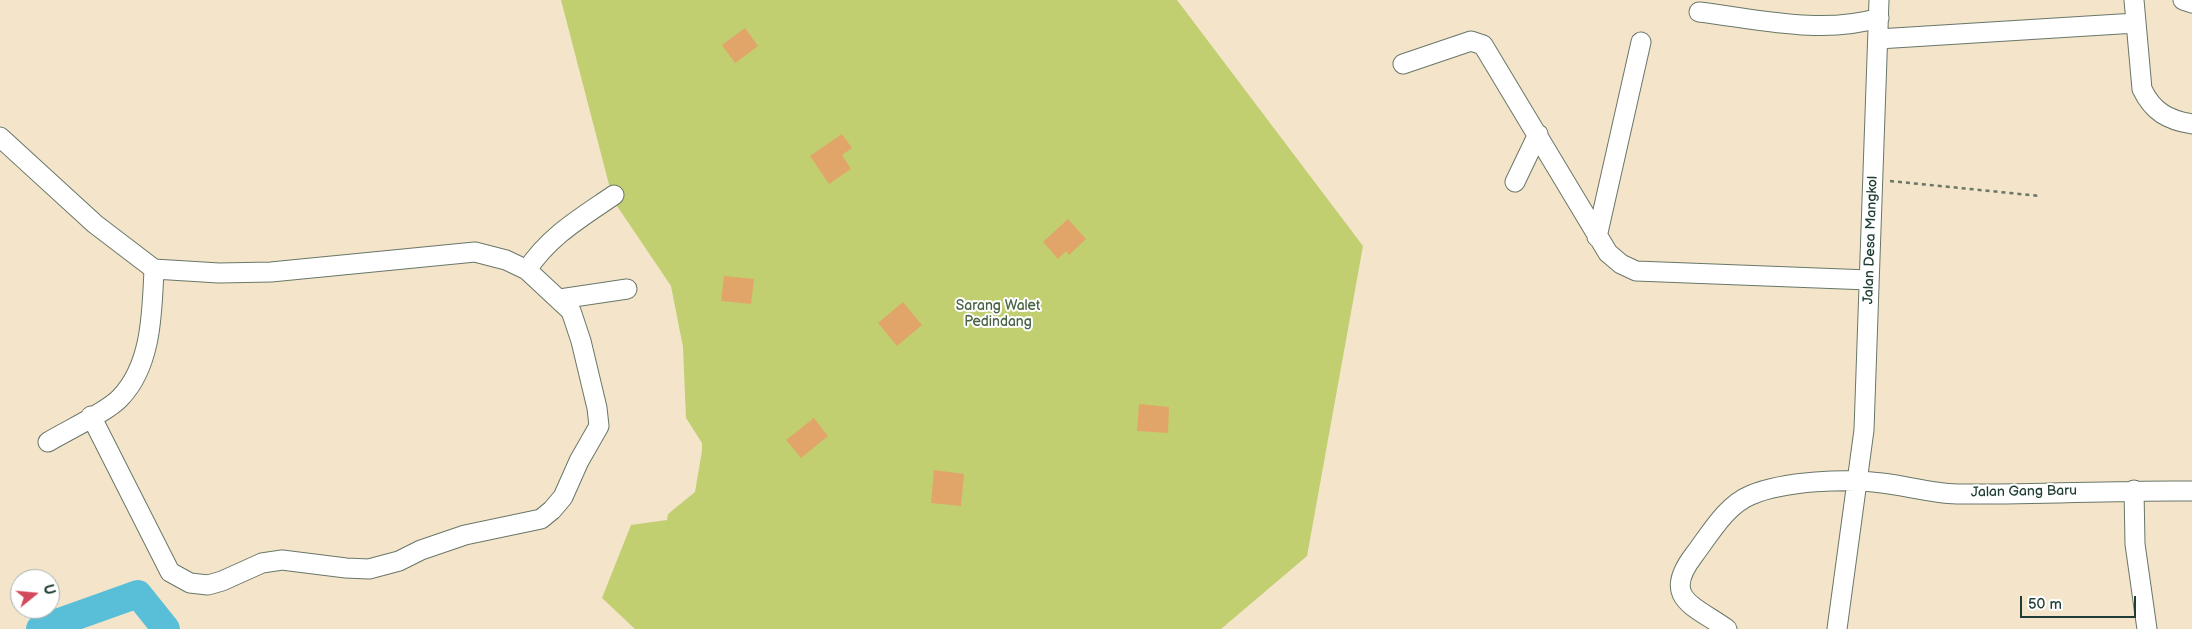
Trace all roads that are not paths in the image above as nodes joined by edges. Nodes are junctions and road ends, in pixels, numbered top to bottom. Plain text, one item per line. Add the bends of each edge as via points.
1 (2134, 0) edge
2 (2183, 0) edge
3 (2192, 3) edge
4 (1879, 9) edge
5 (1699, 12) dead end
6 (2136, 23) junction
7 (1878, 40) junction
8 (1641, 42) dead end
9 (1403, 64) dead end
10 (2192, 124) edge
11 (1538, 134) junction
12 (0, 137) edge
13 (1515, 182) dead end
14 (614, 196) dead end
15 (1597, 237) junction
16 (154, 268) junction
17 (527, 270) junction
18 (1869, 280) junction
19 (627, 289) dead end
20 (560, 299) junction
21 (91, 416) junction
22 (48, 442) dead end
23 (1857, 480) junction
24 (2134, 490) junction
25 (2192, 491) edge
26 (1727, 629) edge
27 (1837, 629) edge
28 (2147, 629) edge

1 - 6 street
2 - 3 street
4 - 5 street via 1840,26 1781,23
4 - 7 street, Jalan Desa Mangkol
6 - 7 street
6 - 10 street via 2142,89 2149,102 2175,121
7 - 18 street, Jalan Desa Mangkol
8 - 15 street
9 - 11 street via 1478,41
11 - 13 street
11 - 15 street
12 - 16 street via 94,224
14 - 17 street via 562,231 536,256
15 - 18 street via 1608,253 1636,271
16 - 17 street via 219,273 271,272 475,252 506,260
16 - 21 street via 148,340 134,380 118,400
17 - 20 street
18 - 23 street, Jalan Desa Mangkol via 1864,430
19 - 20 street
20 - 21 street via 571,311 581,341 599,426 563,497 541,519 465,535 379,566 346,568 282,560 262,563 208,585 190,583 170,572
21 - 22 street
23 - 24 street, Jalan Gang Baru via 1955,494
23 - 26 street, Jalan Gang Baru via 1766,490 1750,495 1723,516 1683,569 1678,582 1680,594
23 - 27 street, Jalan Desa Mangkol
24 - 25 street, Jalan Gang Baru
24 - 28 street via 2136,552

